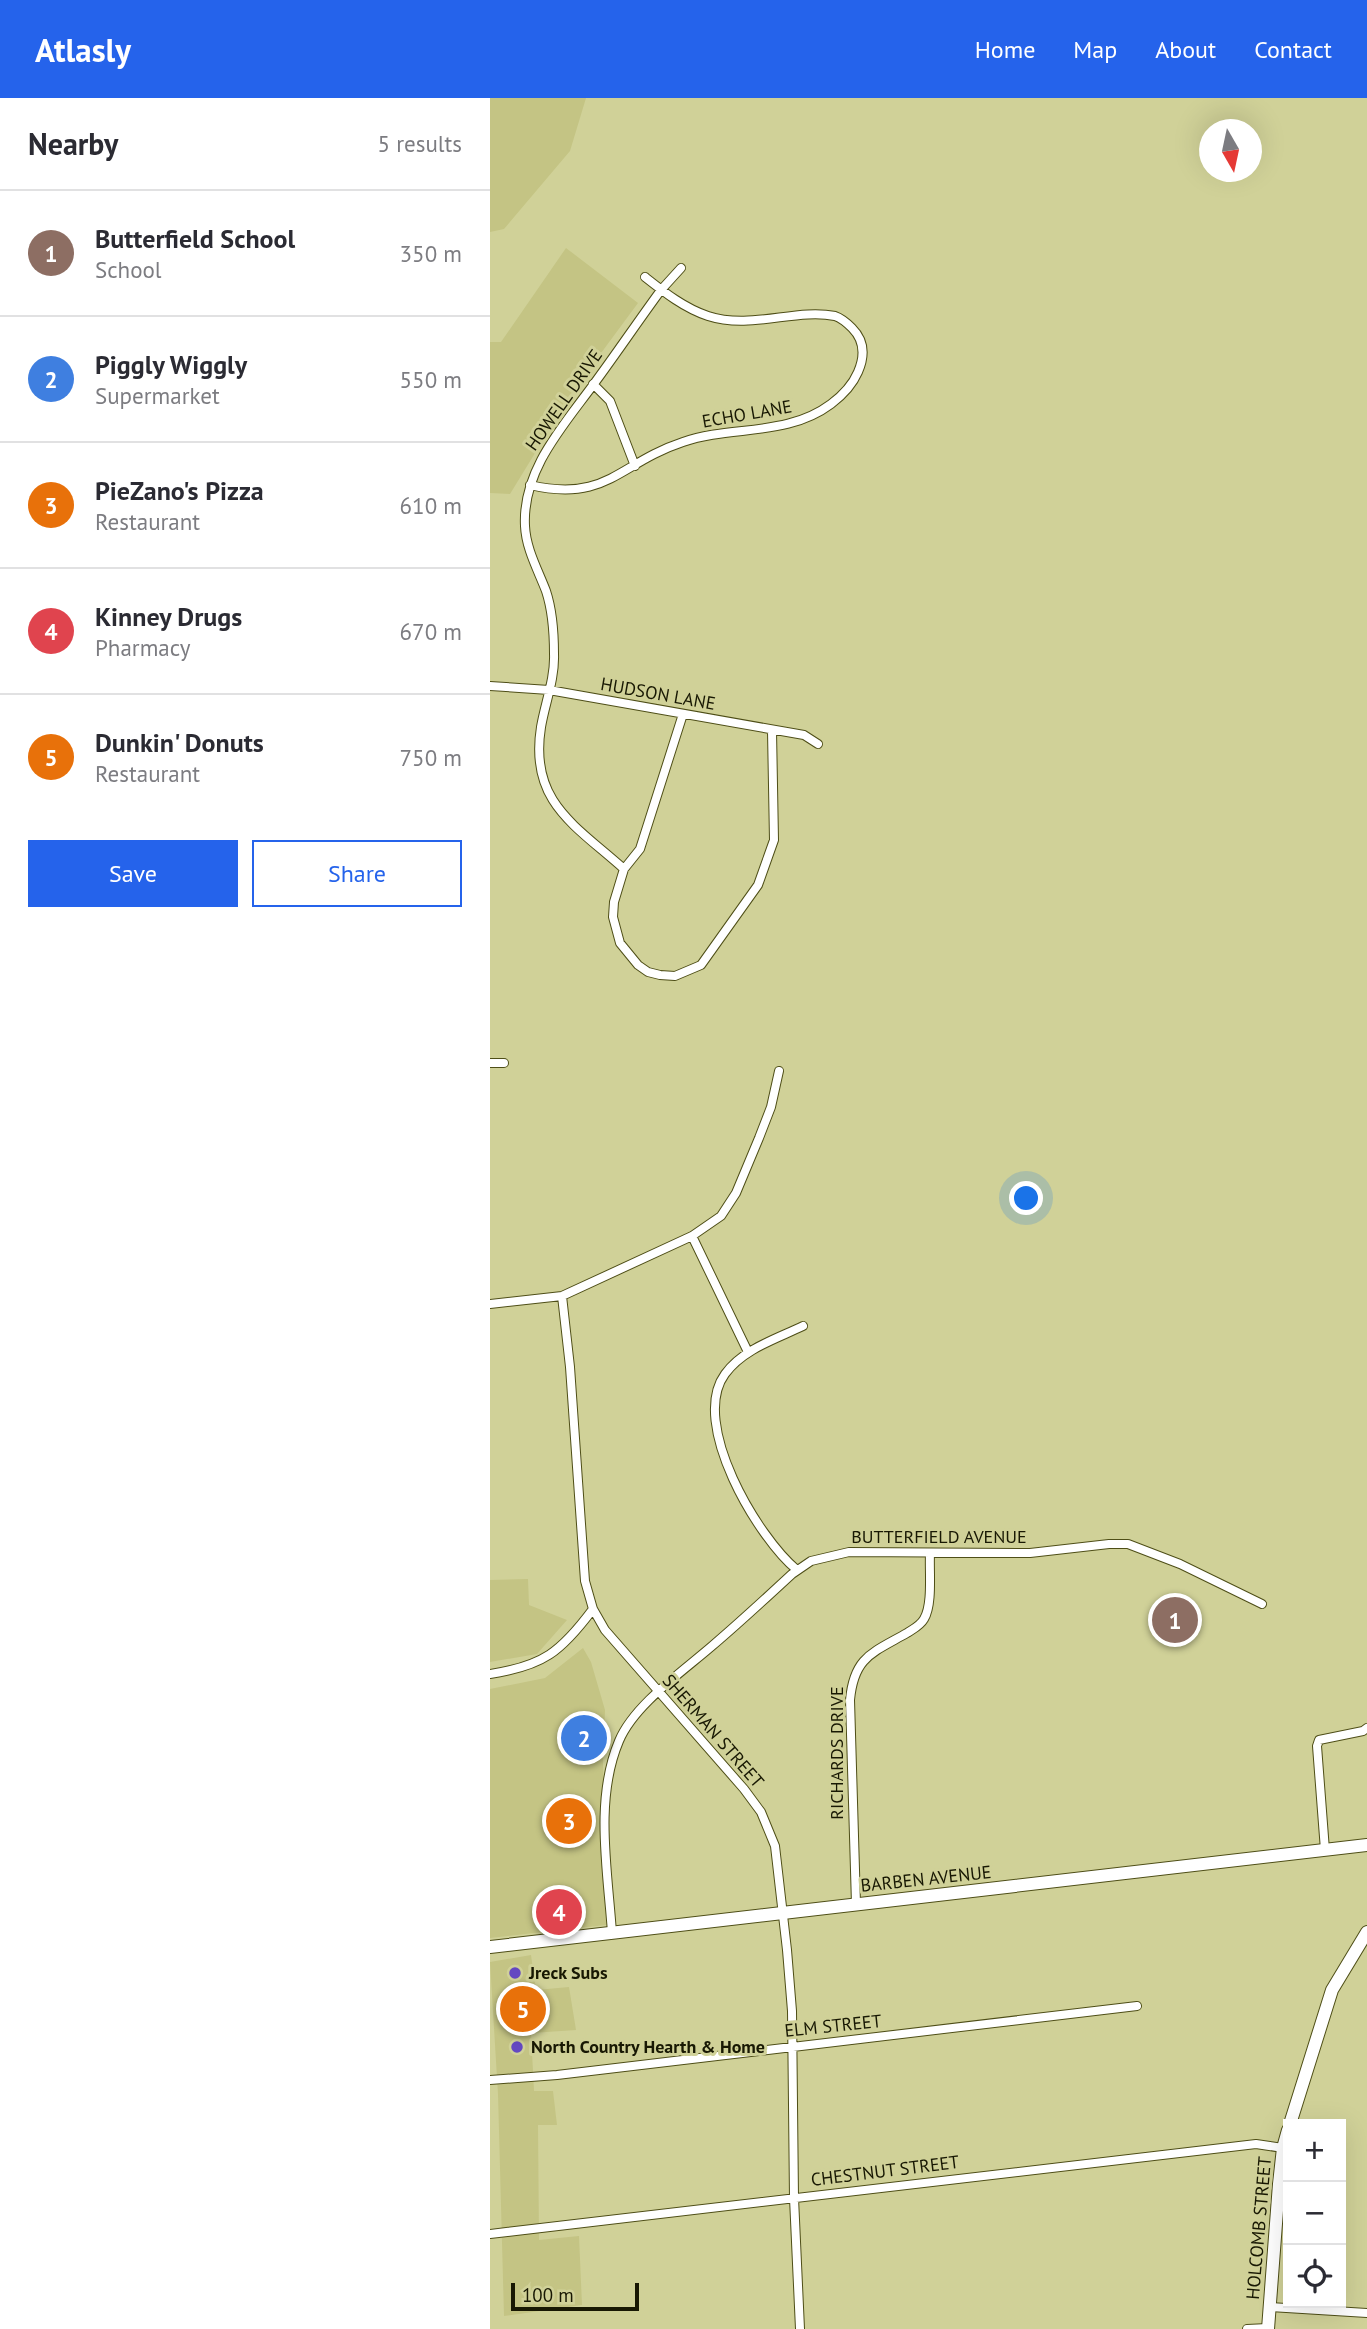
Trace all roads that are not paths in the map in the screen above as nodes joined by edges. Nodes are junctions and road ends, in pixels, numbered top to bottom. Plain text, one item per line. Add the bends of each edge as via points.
1 (681, 268) dead end
2 (645, 277) dead end
3 (661, 290) junction
4 (593, 384) junction
5 (635, 466) junction
6 (530, 485) junction
7 (490, 686) edge
8 (549, 690) junction
9 (683, 714) junction
10 (772, 731) junction
11 (818, 744) dead end
12 (624, 869) junction
13 (490, 1063) edge
14 (504, 1063) dead end
15 (779, 1070) dead end
16 (692, 1236) junction
17 (562, 1296) junction
18 (490, 1304) edge
19 (803, 1326) dead end
20 (748, 1352) junction
21 (930, 1553) junction
22 (797, 1570) junction
23 (1262, 1604) dead end
24 (593, 1609) junction
25 (490, 1674) edge
26 (659, 1693) junction
27 (1367, 1728) edge
28 (1367, 1845) edge
29 (1325, 1850) junction
30 (856, 1904) junction
31 (782, 1912) junction
32 (1367, 1932) edge
33 (612, 1933) junction
34 (490, 1947) edge
35 (1137, 2006) dead end
36 (792, 2047) junction
37 (490, 2080) edge
38 (1292, 2119) edge
39 (1283, 2148) joint
40 (794, 2198) junction
41 (490, 2234) edge
42 (1270, 2307) junction
43 (1367, 2313) edge
44 (1268, 2328) edge
45 (800, 2329) edge
46 (1247, 2329) edge

1 - 3 street, HOWELL DRIVE
2 - 3 street, ECHO LANE
3 - 4 street, HOWELL DRIVE
3 - 5 street, ECHO LANE via 709,316 738,321 838,317 853,328 863,344 862,363 841,396 805,420 685,441
4 - 5 street via 610,401
4 - 6 street, HOWELL DRIVE via 544,452
5 - 6 street, ECHO LANE via 594,487 555,491
6 - 8 street, HOWELL DRIVE via 525,507 528,546 552,619 555,666
7 - 8 street, HUDSON LANE
8 - 9 street, HUDSON LANE
8 - 12 street, HOWELL DRIVE via 538,748 544,785 564,817
9 - 10 street, HUDSON LANE
9 - 12 street via 640,849
10 - 11 street, HUDSON LANE via 804,735
10 - 12 street via 774,839 758,885 701,965 675,976 660,975 648,972 629,956 613,917
13 - 14 street
15 - 16 street via 771,1107 736,1193 720,1216
16 - 17 street
16 - 20 street
17 - 18 street
17 - 24 street, SHERMAN STREET via 585,1581
19 - 20 street
20 - 22 street via 721,1381 717,1398 721,1448 746,1504
21 - 22 street, BUTTERFIELD AVENUE via 849,1552 826,1555
21 - 23 street, BUTTERFIELD AVENUE via 1030,1553 1128,1544
21 - 30 street, RICHARDS DRIVE via 928,1609 923,1621 864,1659 852,1681
22 - 26 street, BUTTERFIELD AVENUE
24 - 25 street via 548,1657 519,1670
24 - 26 street, SHERMAN STREET via 605,1630
26 - 31 street, SHERMAN STREET via 761,1812 775,1846
26 - 33 street, BUTTERFIELD AVENUE via 628,1723 611,1767 605,1832
27 - 29 street via 1319,1740
28 - 29 street, BARBEN AVENUE
29 - 30 street, BARBEN AVENUE
30 - 31 street, BARBEN AVENUE
31 - 33 street, BARBEN AVENUE
31 - 36 street, SHERMAN STREET
32 - 38 street via 1332,1990
33 - 34 street, BARBEN AVENUE
35 - 36 street, ELM STREET
36 - 37 street, ELM STREET
36 - 40 street, SHERMAN STREET
39 - 40 street, CHESTNUT STREET via 1256,2144
39 - 42 street, HOLCOMB STREET
40 - 41 street, CHESTNUT STREET
40 - 45 street, SHERMAN STREET
42 - 43 street
42 - 44 street, HOLCOMB STREET
44 - 46 street

